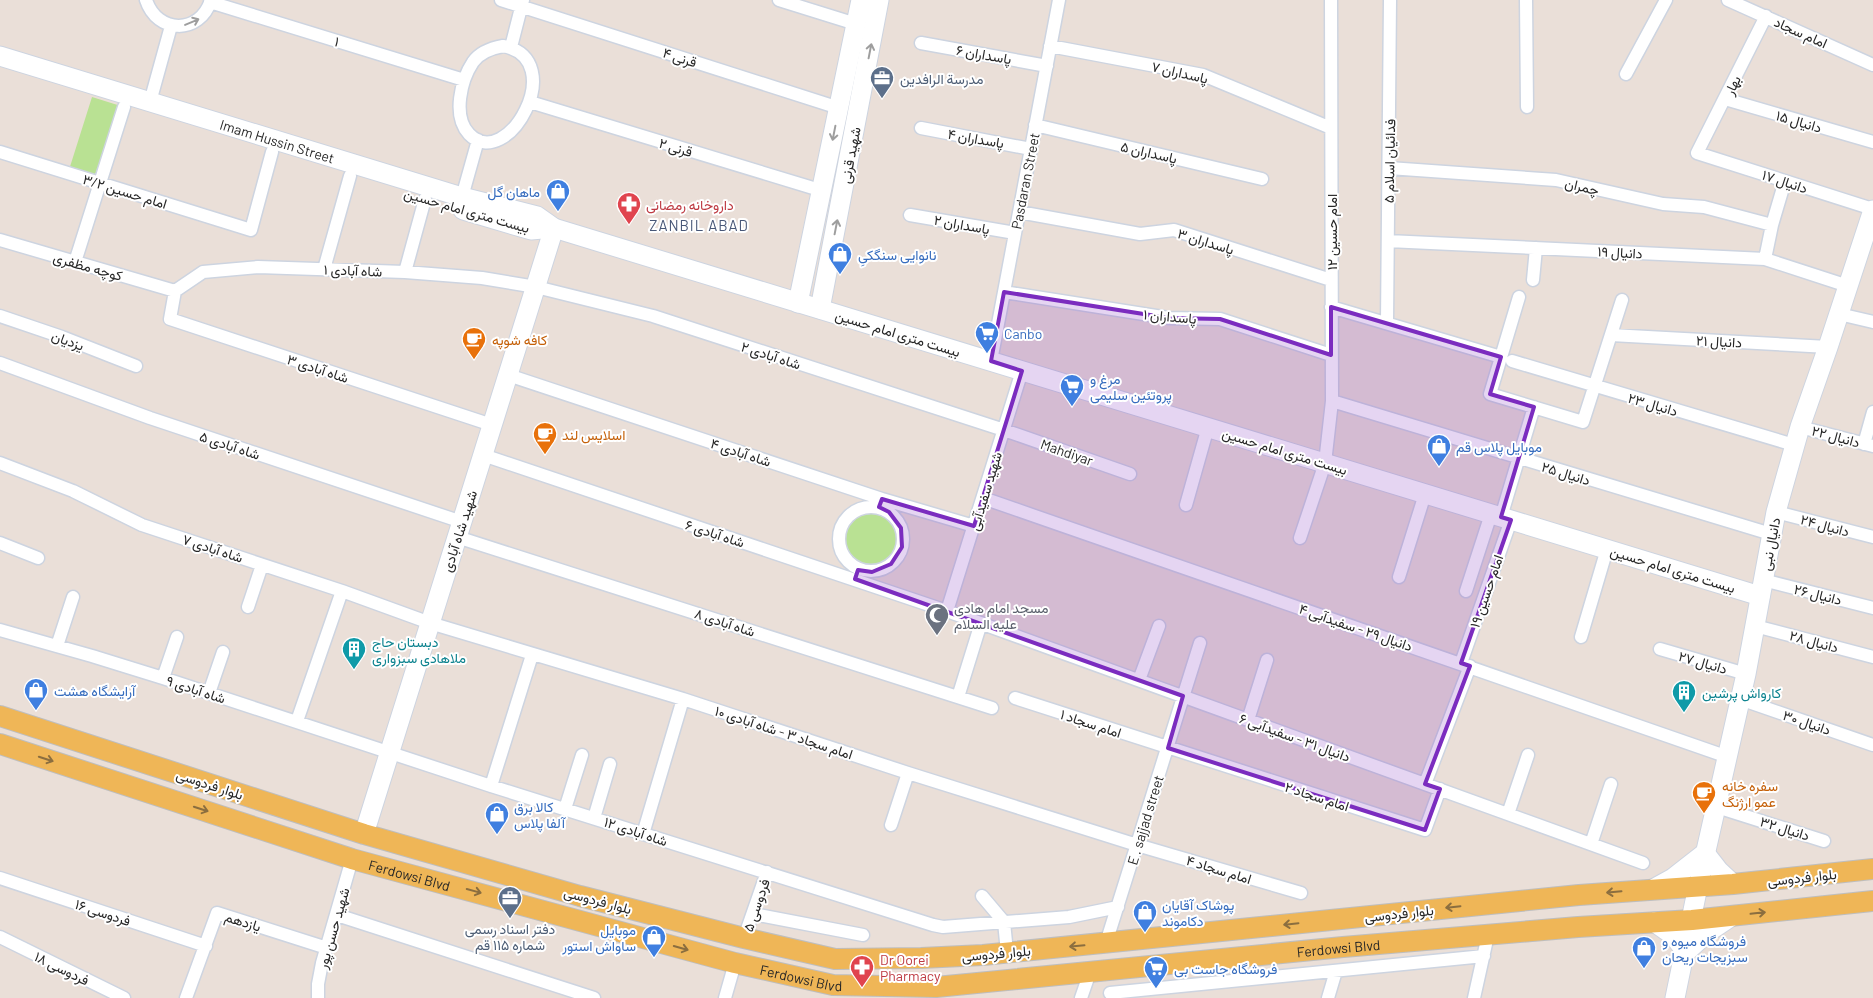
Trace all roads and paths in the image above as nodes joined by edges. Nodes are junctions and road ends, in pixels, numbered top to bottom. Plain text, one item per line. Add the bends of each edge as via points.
1 (146, 0) edge
2 (501, 0) edge
3 (779, 0) edge
4 (861, 0) edge
5 (879, 0) edge
6 (1059, 0) edge
7 (1331, 0) edge
8 (1390, 0) edge
9 (1526, 0) edge
10 (1666, 0) edge
11 (1728, 0) edge
12 (211, 1) edge
13 (523, 3) edge
14 (1766, 16) junction
15 (856, 24) junction
16 (171, 26) junction
17 (921, 43) dead end
18 (1050, 46) junction
19 (511, 48) junction
20 (0, 56) edge
21 (1873, 65) edge
22 (1046, 66) junction
23 (0, 69) edge
24 (1626, 74) dead end
25 (464, 80) junction
26 (1725, 100) junction
27 (126, 101) junction
28 (150, 102) junction
29 (530, 102) junction
30 (1527, 107) dead end
31 (839, 108) junction
32 (1035, 125) junction
33 (921, 128) dead end
34 (1331, 128) junction
35 (478, 140) junction
36 (1873, 142) edge
37 (1031, 149) junction
38 (0, 152) edge
39 (272, 152) junction
40 (1697, 153) joint
41 (1388, 168) junction
42 (350, 176) junction
43 (1262, 179) dead end
44 (1785, 181) junction
45 (99, 182) junction
46 (823, 191) junction
47 (462, 197) junction
48 (425, 199) junction
49 (1873, 209) edge
50 (1019, 212) junction
51 (910, 215) dead end
52 (1772, 225) junction
53 (554, 228) junction
54 (1015, 233) junction
55 (0, 240) edge
56 (1869, 240) edge
57 (1388, 241) junction
58 (1536, 248) junction
59 (1764, 259) junction
60 (76, 262) junction
61 (324, 269) junction
62 (405, 272) junction
63 (1331, 280) junction
64 (1533, 280) dead end
65 (1848, 286) junction
66 (536, 287) junction
67 (176, 291) junction
68 (1004, 292) junction
69 (1519, 297) dead end
70 (1622, 300) dead end
71 (798, 303) junction
72 (1332, 307) junction
73 (820, 310) junction
74 (1839, 314) junction
75 (0, 316) edge
76 (1387, 322) junction
77 (1873, 322) edge
78 (1611, 335) junction
79 (1828, 347) junction
80 (1331, 355) junction
81 (1506, 359) junction
82 (991, 362) junction
83 (0, 363) edge
84 (136, 366) dead end
85 (1022, 371) junction
86 (508, 375) junction
87 (1594, 386) junction
88 (1332, 402) junction
89 (1534, 408) junction
90 (1873, 412) edge
91 (492, 425) junction
92 (1800, 427) junction
93 (1208, 428) junction
94 (1004, 430) junction
95 (1794, 445) junction
96 (1868, 445) edge
97 (483, 456) junction
98 (1520, 459) junction
99 (0, 463) edge
100 (1324, 463) junction
101 (1130, 474) dead end
102 (1425, 494) junction
103 (983, 498) junction
104 (880, 503) junction
105 (1186, 505) dead end
106 (1776, 512) junction
107 (1501, 517) junction
108 (974, 526) junction
109 (460, 529) junction
110 (1771, 534) junction
111 (1873, 537) edge
112 (1300, 538) dead end
113 (0, 542) edge
114 (1606, 549) junction
115 (38, 558) dead end
116 (262, 565) junction
117 (856, 575) junction
118 (1399, 577) dead end
119 (1762, 588) junction
120 (342, 591) junction
121 (1466, 591) dead end
122 (73, 597) dead end
123 (248, 607) dead end
124 (1873, 608) edge
125 (947, 611) junction
126 (430, 623) junction
127 (981, 623) junction
128 (1158, 626) dead end
129 (1755, 626) junction
130 (0, 630) edge
131 (177, 637) dead end
132 (1581, 637) dead end
133 (1200, 643) dead end
134 (57, 646) junction
135 (1660, 649) dead end
136 (223, 652) dead end
137 (532, 655) junction
138 (1873, 656) edge
139 (1267, 660) dead end
140 (1466, 665) junction
141 (1746, 674) junction
142 (163, 678) junction
143 (1139, 680) junction
144 (209, 693) junction
145 (1183, 696) junction
146 (958, 697) junction
147 (1015, 698) dead end
148 (682, 699) junction
149 (1740, 699) junction
150 (992, 708) dead end
151 (0, 716) edge
152 (1248, 720) junction
153 (297, 721) junction
154 (0, 744) edge
155 (1873, 744) edge
156 (1168, 748) junction
157 (389, 753) junction
158 (582, 755) dead end
159 (1528, 755) dead end
160 (1728, 757) junction
161 (610, 764) dead end
162 (908, 773) junction
163 (1425, 784) junction
164 (1611, 784) dead end
165 (491, 786) junction
166 (1440, 790) junction
167 (1716, 807) junction
168 (565, 809) junction
169 (1508, 814) junction
170 (594, 818) junction
171 (891, 825) dead end
172 (364, 834) junction
173 (643, 834) junction
174 (1824, 841) dead end
175 (1591, 844) junction
176 (1137, 845) junction
177 (1705, 853) junction
178 (352, 859) junction
179 (1643, 863) dead end
180 (1873, 869) edge
181 (767, 872) junction
182 (0, 878) edge
183 (1733, 884) junction
184 (1698, 886) junction
185 (1653, 889) junction
186 (1301, 893) dead end
187 (982, 896) dead end
188 (1544, 898) junction
189 (1873, 901) edge
190 (1118, 907) junction
191 (753, 914) junction
192 (337, 915) junction
193 (1732, 916) junction
194 (1692, 920) junction
195 (1004, 922) junction
196 (1654, 922) junction
197 (1547, 929) junction
198 (863, 935) dead end
199 (1488, 935) junction
200 (0, 937) edge
201 (744, 938) junction
202 (1106, 943) junction
203 (206, 946) junction
204 (327, 948) junction
205 (1007, 952) junction
206 (1686, 952) junction
207 (1484, 956) junction
208 (735, 963) junction
209 (1336, 971) junction
210 (1090, 972) junction
211 (1110, 994) dead end
212 (124, 998) edge
213 (186, 998) edge
214 (318, 998) edge
215 (594, 998) edge
216 (725, 998) edge
217 (1081, 998) edge
218 (1328, 998) edge
219 (1474, 998) edge
220 (1675, 998) edge

1 - 16 street via 155,17
2 - 13 street, قرنی ۴
3 - 15 street
4 - 15 main road, شهید قرنی
73 -> 5 main road, شهید قرنی
6 - 18 street, Pasdaran Street
7 - 34 street, امام حسین ۱۲
8 - 41 street, فدائیان اسلام ۵
9 - 30 street
10 - 24 street
11 - 14 street, امام سجاد
16 -> 12 street via 186,25 200,19
12 - 25 street, ۱
13 - 19 street
13 - 31 street, قرنی ۴
14 - 21 street, امام سجاد
14 - 26 street, بهار
15 - 31 main road, شهید قرنی
16 - 28 street
17 - 22 street, پاسداران ۶
18 - 22 street, Pasdaran Street
18 - 34 street, پاسداران ۷ via 1202,75
19 - 25 street via 503,46 483,53 474,61
19 - 29 street via 530,64
20 - 27 main road, Imam Hussin Street
22 - 32 street, Pasdaran Street
23 - 27 main road, Imam Hussin Street
25 - 35 street via 460,98 461,118 469,134
26 - 36 street, دانیال ۱۵
26 - 40 street, بهار
27 - 28 main road, Imam Hussin Street
27 - 39 main road, بیست متری امام حسین
27 - 45 street
28 - 47 main road, Imam Hussin Street
29 - 35 street via 508,135 492,141
29 - 46 street, قرنی ۲
31 -> 46 main road, شهید قرنی
32 - 37 street, Pasdaran Street
32 - 43 street, پاسداران ۵
33 - 37 street, پاسداران ۴
34 - 63 street, امام حسین ۱۲
35 - 47 street
37 - 50 street, Pasdaran Street
38 - 45 street, امام حسین ۳/۲
39 - 42 main road, بیست متری امام حسین
39 - 45 street, امام حسین ۳/۲ via 251,230
40 - 44 street, دانیال ۱۷
41 - 52 street, چمران via 1556,180 1663,204 1704,207
41 - 57 street, فدائیان اسلام ۵
42 - 48 main road, بیست متری امام حسین
42 - 61 street
44 - 49 street, دانیال ۱۷
44 - 52 street
45 - 60 street
46 - 71 main road, شهید قرنی
47 - 53 main road, Imam Hussin Street via 537,216
48 - 53 main road, بیست متری امام حسین via 531,230
48 - 62 street
49 - 56 main road, دانیال نبی
50 - 54 street, Pasdaran Street
50 - 63 street, پاسداران ۳ via 1140,234 1174,230
51 - 54 street, پاسداران ۲
52 - 59 street
53 - 66 main road, شهید شاه آبادی
53 - 71 main road, بیست متری امام حسین
54 - 68 street, Pasdaran Street
55 - 60 street, کوچه مظفری
56 - 65 main road, دانیال نبی
57 - 58 street, دانیال ۱۹
57 - 76 street, فدائیان اسلام ۵
58 - 59 street, دانیال ۱۹
58 - 64 street
59 - 65 street, دانیال ۱۹
60 - 67 street, کوچه مظفری
61 - 62 street, شاه آبادی ۱
61 - 67 street, شاه آبادی ۱ via 258,267 203,272
62 - 66 street, شاه آبادی ۱ via 482,278
63 - 72 street, امام حسین ۱۲
65 - 74 main road, دانیال نبی
66 - 86 main road, شهید شاه آبادی
66 - 94 street, شاه آبادی ۲ via 653,316
67 - 91 street, شاه آبادی ۳ via 170,319
68 - 80 street, پاسداران ۱ via 1169,318 1220,319
68 - 82 street, Pasdaran Street
69 - 81 street
70 - 78 street
71 - 73 main road, بیست متری امام حسین
72 - 76 street, دانیال ۲۳
72 - 80 street, امام حسین ۱۲
73 - 82 main road, بیست متری امام حسین
74 - 77 street
74 - 79 main road, دانیال نبی
75 - 84 street, یزدیان
76 - 81 street, دانیال ۲۳
78 - 79 street, دانیال ۲۱
78 - 87 street
79 - 92 main road, دانیال نبی
80 - 88 street, امام حسین ۱۲
81 - 87 street, دانیال ۲۳
81 - 89 street via 1490,394
82 - 85 main road, بیست متری امام حسین
83 - 109 street, شاه آبادی ۵
85 - 93 main road, بیست متری امام حسین
85 - 94 street, شهید سفیدآبی
86 - 91 main road, شهید شاه آبادی
86 - 104 street, شاه آبادی ۴
87 - 89 street via 1583,422
87 - 95 street, دانیال ۲۳
88 - 98 street, دانیال ۲۵
88 - 100 street, امام حسین ۱۲
89 - 98 street
90 - 96 street
91 - 97 main road, شهید شاه آبادی
92 - 95 main road, دانیال نبی
92 - 96 street, دانیال ۲۲
93 - 100 main road, بیست متری امام حسین
93 - 105 street
94 - 101 street, Mahdiyar
94 - 103 street, شهید سفیدآبی
95 - 106 main road, دانیال نبی
97 - 109 main road, شهید شاه آبادی
97 - 117 street, شاه آبادی ۶
98 - 107 street
98 - 110 street, دانیال ۲۵
99 - 116 street, شاه آبادی ۷ via 73,491 142,525
100 - 102 main road, بیست متری امام حسین
100 - 112 street, امام حسین ۱۲
102 - 107 main road, بیست متری امام حسین
102 - 118 street
103 - 108 street, شهید سفیدآبی
103 - 140 street, دانیال ۲۹ - سفیدآبی ۴
104 - 108 street, شاه آبادی ۴
104 - 117 street via 853,512 842,523 838,533 841,553
104 - 117 street via 896,519 902,532 902,548 891,564
106 - 110 main road, دانیال نبی
106 - 111 street, دانیال ۲۴
107 - 114 main road, بیست متری امام حسین
107 - 121 street
107 - 140 street, امام حسین ۱۹
108 - 125 street, شهید سفیدآبی
109 - 126 main road, شهید شاه آبادی
109 - 146 street, شاه آبادی ۸
110 - 119 main road, دانیال نبی
113 - 115 street
114 - 119 main road, بیست متری امام حسین
114 - 132 street
116 - 120 street, شاه آبادی ۷
116 - 123 street
117 - 125 street, شاه آبادی ۶
119 - 124 street, دانیال ۲۶
119 - 129 main road, دانیال نبی
120 - 126 street, شاه آبادی ۷
120 - 153 street
122 - 134 street
125 - 127 street, دانیال ۳۱ - سفیدآبی ۶
126 - 137 street, امام سجاد ۳ - شاه آبادی ۱۰
126 - 157 main road, شهید شاه آبادی
127 - 143 street, دانیال ۳۱ - سفیدآبی ۶
127 - 146 street
128 - 143 street
129 - 138 street, دانیال ۲۸
129 - 141 main road, دانیال نبی
130 - 134 street, شاه آبادی ۹
131 - 142 street
133 - 145 street, E . sajjad street
134 - 142 street, شاه آبادی ۹
135 - 141 street, دانیال ۲۷
136 - 144 street
137 - 148 street, امام سجاد ۳ - شاه آبادی ۱۰
137 - 165 street
139 - 152 street
140 - 160 street, دانیال ۲۹ - سفیدآبی ۴
140 - 163 street, امام حسین ۱۹
141 - 149 main road, دانیال نبی
142 - 144 street, شاه آبادی ۹
143 - 145 street, دانیال ۳۱ - سفیدآبی ۶
144 - 153 street, شاه آبادی ۹
145 - 152 street, دانیال ۳۱ - سفیدآبی ۶
145 - 156 street, E . sajjad street
146 - 150 street, شاه آبادی ۸
147 - 156 street, امام سجاد ۱
148 - 162 street, امام سجاد ۳ - شاه آبادی ۱۰
148 - 173 street
149 - 155 street, دانیال ۳۰
149 - 160 main road, دانیال نبی
151 - 172 main road, بلوار فردوسی
152 - 163 street, دانیال ۳۱ - سفیدآبی ۶
153 - 157 street, شاه آبادی ۹
154 -> 178 main road, Ferdowsi Blvd
156 - 166 street, امام سجاد ۲ via 1424,830
156 - 176 street, E . sajjad street
157 - 165 street, شاه آبادی ۱۲
157 - 172 main road, شهید شاه آبادی
158 - 168 street
159 - 169 street
160 - 167 main road, دانیال نبی
161 - 170 street
162 - 171 street
162 - 176 street, امام سجاد ۳ - شاه آبادی ۱۰
163 - 166 street, دانیال ۳۱ - سفیدآبی ۶
164 - 175 street
165 - 168 street, شاه آبادی ۱۲
166 - 169 street, دانیال ۳۱ - سفیدآبی ۶
167 - 174 street, دانیال ۳۲
167 - 177 main road, دانیال نبی
168 - 170 street, شاه آبادی ۱۲
169 - 175 street, دانیال ۳۱ - سفیدآبی ۶
170 - 173 street, شاه آبادی ۱۲
172 - 201 main road, بلوار فردوسی via 580,896
173 - 181 street, شاه آبادی ۱۲
175 - 179 street, دانیال ۳۱ - سفیدآبی ۶
176 - 186 street, امام سجاد ۴
176 - 190 street, E . sajjad street
177 - 183 main road
177 - 184 main road, دانیال نبی
177 - 185 main road
178 - 192 street, شهید حسن پور
178 -> 208 main road, Ferdowsi Blvd
180 - 183 main road, بلوار فردوسی
181 - 191 street, فردوسی ۵
181 - 195 street, شاه آبادی ۱۲ via 943,927
182 - 203 street, فردوسی ۱۶
183 - 184 main road, بلوار فردوسی
184 - 185 main road, بلوار فردوسی
184 - 194 main road, دانیال نبی
185 -> 188 main road, بلوار فردوسی
187 - 195 street
188 - 197 main road
188 -> 202 main road, بلوار فردوسی
193 -> 189 main road
190 - 195 street, شاه آبادی ۱۲ via 1069,917
190 - 202 street, E . sajjad street
191 - 198 street
191 - 201 street, فردوسی ۵
192 - 204 street, شهید حسن پور
192 - 215 street
193 - 194 main road
193 - 206 main road
194 - 196 main road, Ferdowsi Blvd
194 - 206 main road, دانیال نبی
195 - 205 street
196 - 197 main road, Ferdowsi Blvd
196 - 206 main road via 1674,936
197 - 199 main road, Ferdowsi Blvd
199 - 207 street
199 - 210 main road, Ferdowsi Blvd
200 - 212 street, فردوسی ۱۸
201 - 205 main road, بلوار فردوسی via 835,959 922,958
202 -> 205 main road, بلوار فردوسی
203 - 204 street, یازدهم via 217,913
203 - 213 street, یازدهم
204 - 214 street, شهید حسن پور
206 - 220 main road, دانیال نبی
207 - 209 street
207 - 219 street
208 - 210 main road, Ferdowsi Blvd via 833,985 936,987
208 - 216 street
209 - 211 street
209 - 218 street
210 - 217 street

